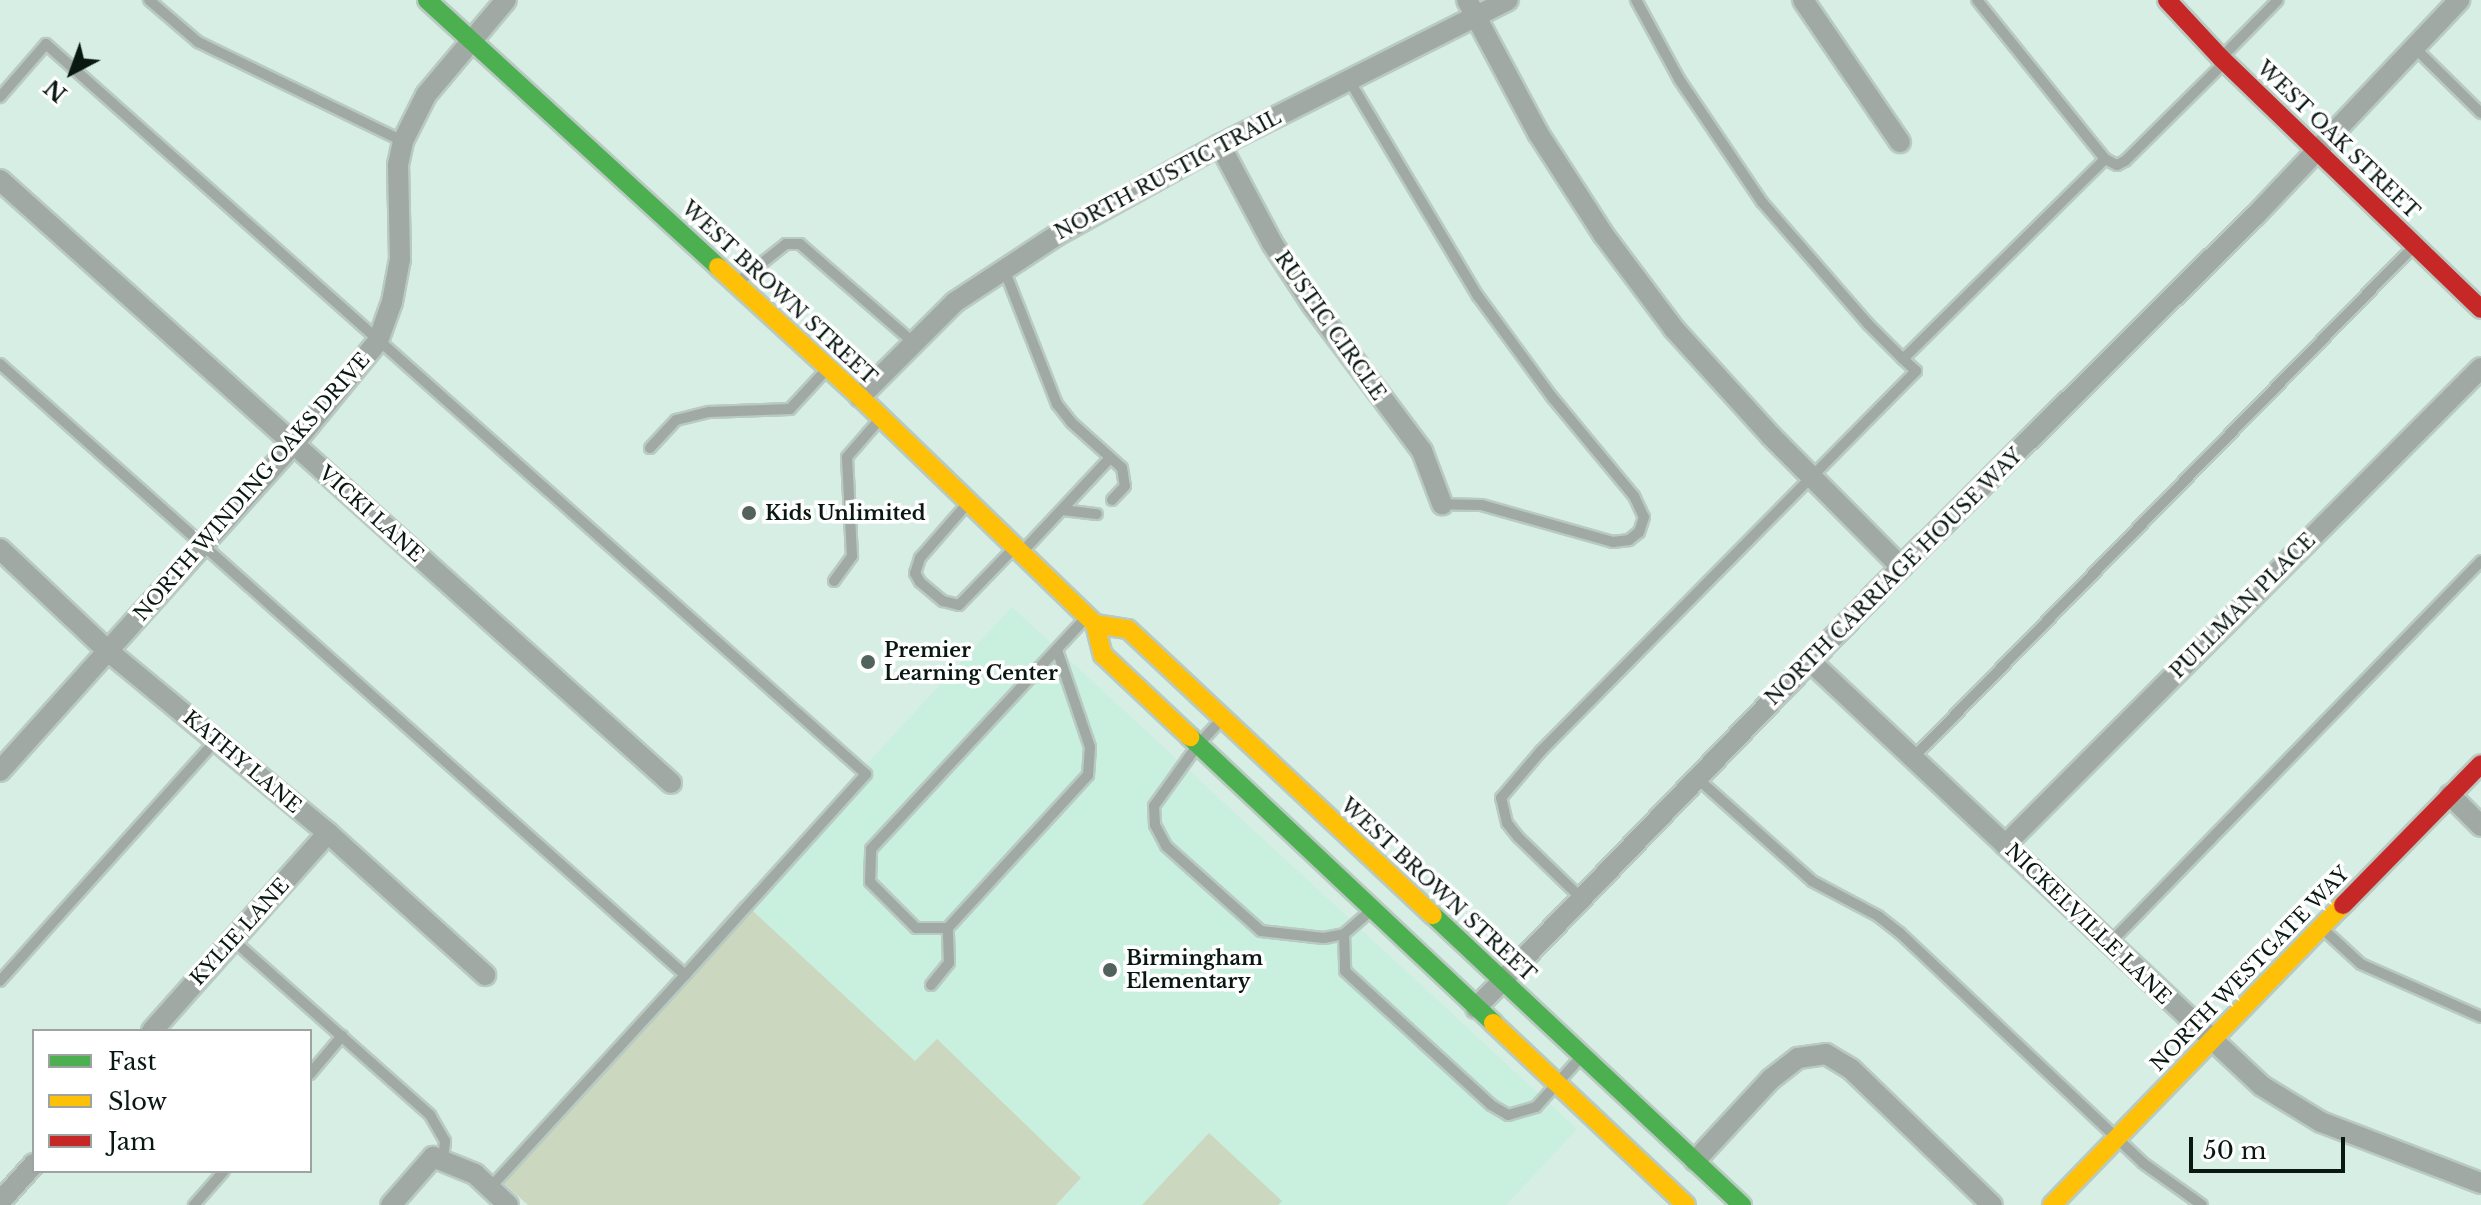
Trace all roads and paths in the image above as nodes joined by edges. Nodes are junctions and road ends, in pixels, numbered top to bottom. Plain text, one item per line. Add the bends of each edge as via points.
1 (149, 0) edge
2 (427, 0) edge
3 (506, 0) edge
4 (1508, 0) edge
5 (1636, 0) edge
6 (1803, 0) edge
7 (1977, 0) edge
8 (2167, 0) edge
9 (2278, 0) edge
10 (2459, 0) edge
11 (1471, 7) edge
12 (472, 41) junction
13 (2414, 47) junction
14 (2223, 60) junction
15 (1349, 79) junction
16 (0, 97) edge
17 (2481, 113) edge
18 (403, 141) junction
19 (1900, 142) dead end
20 (1220, 145) junction
21 (2316, 150) junction
22 (2105, 159) junction
23 (0, 180) edge
24 (2415, 245) junction
25 (1004, 269) junction
26 (736, 283) junction
27 (2481, 309) edge
28 (378, 341) junction
29 (914, 343) junction
30 (1903, 359) junction
31 (0, 364) edge
32 (828, 367) junction
33 (2481, 368) edge
34 (860, 397) junction
35 (881, 417) junction
36 (293, 445) junction
37 (650, 448) dead end
38 (1110, 458) junction
39 (1812, 478) junction
40 (1112, 500) dead end
41 (969, 502) junction
42 (1442, 504) joint
43 (1063, 510) junction
44 (1097, 514) dead end
45 (204, 545) junction
46 (0, 549) edge
47 (1018, 550) junction
48 (2481, 561) edge
49 (1901, 567) junction
50 (834, 581) dead end
51 (1091, 620) junction
52 (1057, 650) junction
53 (108, 651) junction
54 (1810, 661) junction
55 (1223, 718) junction
56 (216, 740) junction
57 (1197, 746) junction
58 (1913, 758) junction
59 (2481, 764) edge
60 (0, 771) edge
61 (1697, 778) junction
62 (671, 783) dead end
63 (2450, 795) junction
64 (2481, 826) edge
65 (328, 833) junction
66 (2005, 845) junction
67 (1581, 898) junction
68 (1372, 910) junction
69 (2321, 927) junction
70 (948, 928) junction
71 (1344, 934) junction
72 (233, 940) junction
73 (2109, 944) junction
74 (485, 975) dead end
75 (685, 975) junction
76 (1502, 980) junction
77 (0, 981) edge
78 (931, 985) dead end
79 (1476, 1008) junction
80 (2481, 1017) edge
81 (154, 1029) edge
82 (342, 1036) junction
83 (2210, 1040) junction
84 (1582, 1055) junction
85 (312, 1072) edge
86 (1557, 1083) junction
87 (2118, 1138) junction
88 (438, 1159) junction
89 (1695, 1161) junction
90 (32, 1166) edge
91 (222, 1173) edge
92 (2481, 1183) edge
93 (490, 1188) junction
94 (0, 1202) edge
95 (194, 1205) edge
96 (391, 1205) edge
97 (508, 1205) edge
98 (1686, 1205) edge
99 (1742, 1205) edge
100 (1992, 1205) edge
101 (2052, 1205) edge
102 (2202, 1205) edge

1 - 18 lane via 198,42
2 - 12 main road, WEST BROWN STREET
3 - 12 street, NORTH WINDING OAKS DRIVE
4 - 11 street, NORTH RUSTIC TRAIL
5 - 30 lane via 1679,79 1762,202
6 - 19 street
7 - 22 lane
8 - 14 main road, WEST OAK STREET
9 - 14 lane
10 - 13 street, NORTH CARRIAGE HOUSE WAY
11 - 15 street, NORTH RUSTIC TRAIL
11 - 39 street via 1538,133 1603,234 1674,329
12 - 18 street, NORTH WINDING OAKS DRIVE via 426,95
12 - 26 main road, WEST BROWN STREET
13 - 17 lane
13 - 21 street, NORTH CARRIAGE HOUSE WAY
14 - 21 main road, WEST OAK STREET
14 - 22 lane via 2125,161 2117,165
15 - 20 street, NORTH RUSTIC TRAIL
15 - 42 lane via 1478,296 1634,496 1644,517 1639,532 1613,542 1481,505
16 - 28 lane via 46,44
18 - 28 street, NORTH WINDING OAKS DRIVE via 398,165 400,259
20 - 25 street, NORTH RUSTIC TRAIL
20 - 42 street, RUSTIC CIRCLE via 1272,243 1312,304 1422,451
21 - 24 main road, WEST OAK STREET
21 - 49 street, NORTH CARRIAGE HOUSE WAY
22 - 30 lane
23 - 36 street, VICKI LANE
24 - 27 main road, WEST OAK STREET
24 - 58 lane
25 - 29 street, NORTH RUSTIC TRAIL via 955,302
25 - 38 lane via 1057,404
26 - 29 lane via 786,244 800,244
26 - 32 main road, WEST BROWN STREET
28 - 36 street, NORTH WINDING OAKS DRIVE
28 - 75 lane via 866,774
29 - 34 street, NORTH RUSTIC TRAIL
30 - 39 lane via 1916,371
31 - 45 lane
32 - 34 main road, WEST BROWN STREET
32 - 37 lane via 790,409 709,412 676,420
33 - 66 street, PULLMAN PLACE
34 - 35 main road, WEST BROWN STREET
35 - 41 main road, WEST BROWN STREET
35 - 50 lane via 847,457 852,556
36 - 45 street, NORTH WINDING OAKS DRIVE
36 - 62 street, VICKI LANE
38 - 40 lane via 1122,468 1125,486
38 - 43 lane
39 - 49 street
39 - 67 lane via 1541,751 1501,798 1507,823 1518,837
41 - 47 main road, WEST BROWN STREET
41 - 47 lane via 920,558 915,573 920,582 943,601 959,605
43 - 44 lane
43 - 47 lane
45 - 53 street, NORTH WINDING OAKS DRIVE
45 - 75 lane
46 - 53 street, KATHY LANE
47 - 51 main road, WEST BROWN STREET
48 - 73 lane
49 - 54 street, NORTH CARRIAGE HOUSE WAY
51 - 52 lane
51 - 55 main road, WEST BROWN STREET via 1128,629
51 - 57 main road, WEST BROWN STREET via 1103,655
52 - 70 lane via 1090,747 1088,775
52 - 70 lane via 871,849 870,882 916,928
53 - 56 street, KATHY LANE
53 - 60 street, NORTH WINDING OAKS DRIVE
54 - 58 street, NICKELVILLE LANE
54 - 61 street, NORTH CARRIAGE HOUSE WAY
55 - 57 lane
55 - 76 main road, WEST BROWN STREET
56 - 65 street, KATHY LANE
56 - 77 lane
57 - 68 main road, WEST BROWN STREET
57 - 71 lane via 1154,806 1155,825 1166,846 1261,931 1324,938
58 - 66 street, NICKELVILLE LANE
59 - 63 main road, NORTH WESTGATE WAY
61 - 67 street, NORTH CARRIAGE HOUSE WAY
61 - 87 lane via 1812,881 1900,933
63 - 64 street
63 - 69 main road, NORTH WESTGATE WAY
65 - 72 street, KYLIE LANE
65 - 74 street, KATHY LANE
66 - 73 street, NICKELVILLE LANE
67 - 76 street, NORTH CARRIAGE HOUSE WAY
68 - 71 lane
68 - 79 main road, WEST BROWN STREET
69 - 80 lane via 2361,964
69 - 83 main road, NORTH WESTGATE WAY
70 - 78 lane via 949,963
71 - 86 lane via 1345,971 1491,1105 1508,1115 1536,1107
72 - 81 street, KYLIE LANE
72 - 82 lane
73 - 83 street, NICKELVILLE LANE
75 - 93 lane
76 - 79 street, NORTH CARRIAGE HOUSE WAY
76 - 84 main road, WEST BROWN STREET
79 - 86 main road, WEST BROWN STREET
82 - 85 lane
82 - 88 lane via 430,1115 445,1141
83 - 87 main road, NORTH WESTGATE WAY
83 - 92 street, NICKELVILLE LANE via 2262,1086 2311,1117
84 - 86 lane
84 - 89 main road, WEST BROWN STREET
86 - 98 main road, WEST BROWN STREET
87 - 101 main road, NORTH WESTGATE WAY
87 - 102 lane
88 - 93 street via 475,1174
88 - 96 street
89 - 99 main road, WEST BROWN STREET
89 - 100 street via 1771,1079 1798,1058 1826,1054 1851,1069
90 - 94 street
91 - 95 lane
93 - 97 street

